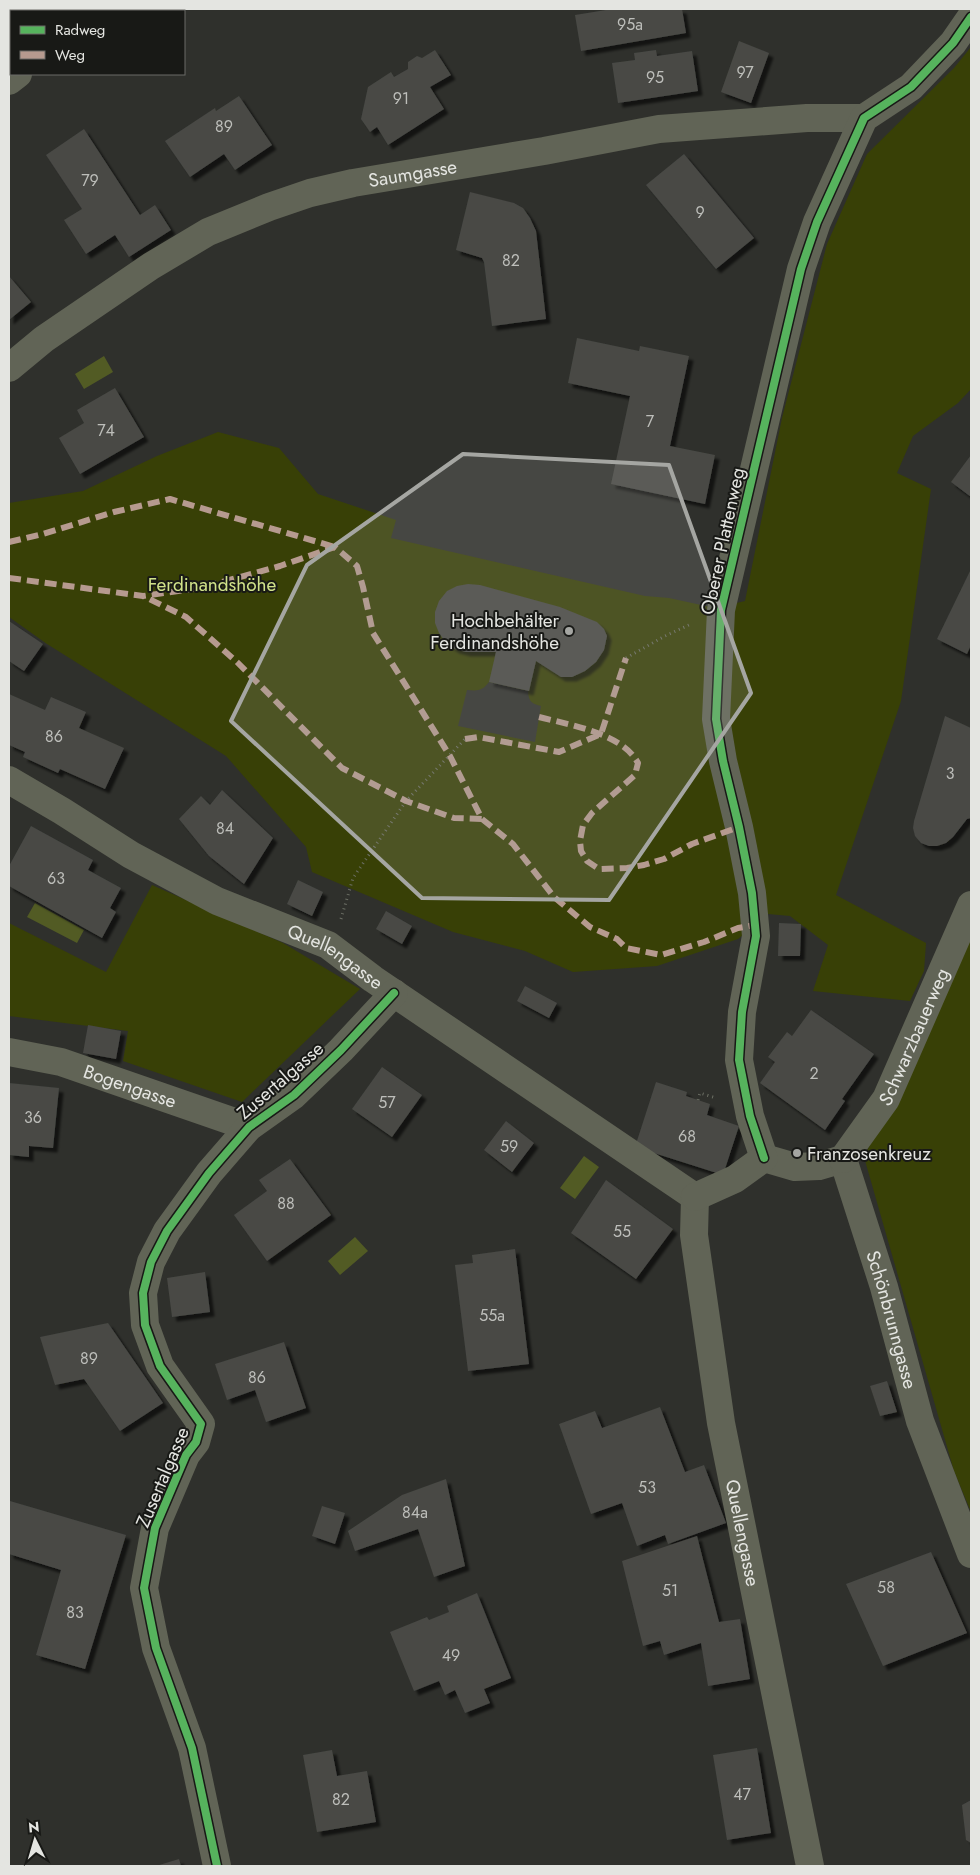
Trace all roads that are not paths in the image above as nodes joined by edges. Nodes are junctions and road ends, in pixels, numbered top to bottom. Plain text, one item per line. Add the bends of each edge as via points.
1 (971, 17) edge
2 (864, 118) junction
3 (9, 368) edge
4 (9, 780) edge
5 (971, 905) edge
6 (394, 993) junction
7 (9, 1052) edge
8 (249, 1127) junction
9 (764, 1158) junction
10 (843, 1159) junction
11 (695, 1197) junction
12 (971, 1554) edge
13 (217, 1866) edge
14 (810, 1866) edge

1 - 2 street via 953,43 911,87
2 - 3 street, Saumgasse via 807,118 659,129 310,193 208,232 151,266 44,339
2 - 9 street, Oberer Plattenweg via 817,222 801,269 721,610 716,719 722,761 752,893 756,936 742,1012 739,1060 750,1116
4 - 6 street, Quellengasse via 131,855 217,900 328,945
5 - 10 street, Schwarzbauerweg via 886,1099
6 - 8 street, Zusertalgasse via 294,1094
6 - 11 street, Quellengasse
7 - 8 street, Bogengasse via 61,1062
8 - 13 street, Zusertalgasse via 209,1173 167,1231 151,1262 143,1293 145,1325 160,1366 201,1424 196,1442 186,1455 155,1528 144,1588 156,1648 192,1748
9 - 10 street via 795,1167 819,1166
9 - 11 street via 735,1180
10 - 12 street, Schönbrunngasse via 884,1287 920,1421
11 - 14 street, Quellengasse via 694,1235 721,1423

